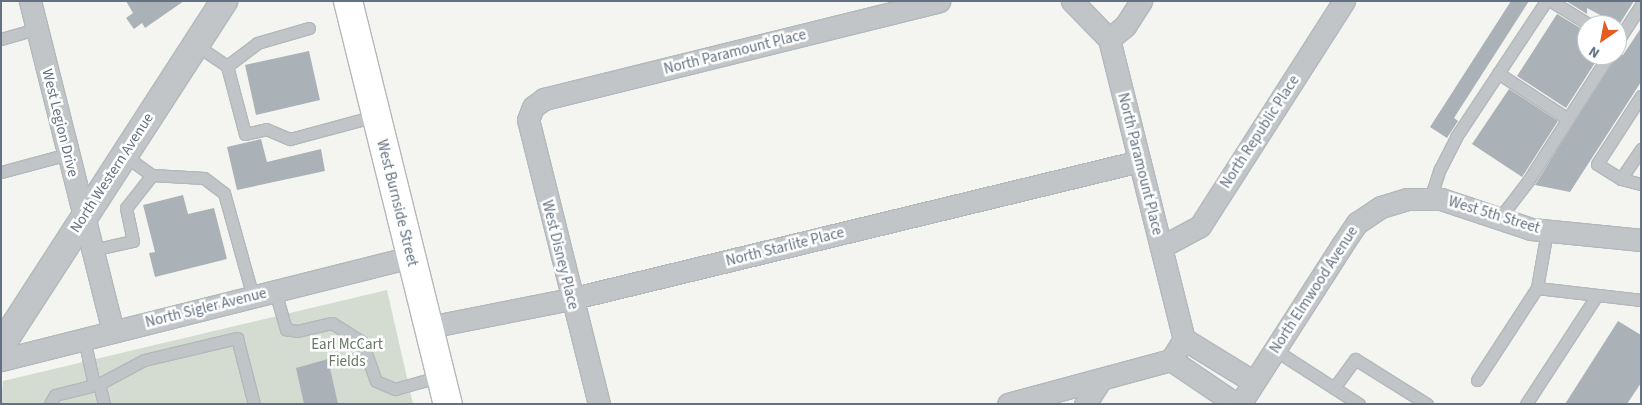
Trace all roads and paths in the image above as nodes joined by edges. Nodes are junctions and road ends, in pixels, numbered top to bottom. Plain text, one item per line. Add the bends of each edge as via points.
1 (30, 1) edge
2 (224, 1) edge
3 (348, 1) edge
4 (939, 1) edge
5 (1072, 1) edge
6 (1141, 1) edge
7 (1344, 1) edge
8 (1546, 1) edge
9 (1551, 1) edge
10 (1641, 6) edge
11 (1577, 17) edge
12 (1627, 27) edge
13 (309, 28) dead end
14 (37, 29) junction
15 (1, 39) edge
16 (1108, 39) junction
17 (196, 45) junction
18 (1603, 65) edge
19 (227, 66) junction
20 (1498, 73) junction
21 (1641, 96) edge
22 (533, 107) joint
23 (375, 116) junction
24 (1568, 119) junction
25 (1641, 149) edge
26 (68, 154) junction
27 (124, 155) junction
28 (1140, 161) junction
29 (1, 172) edge
30 (152, 175) junction
31 (1621, 179) junction
32 (1641, 184) edge
33 (1407, 199) joint
34 (1430, 199) junction
35 (84, 217) junction
36 (1498, 220) junction
37 (1548, 231) junction
38 (1640, 237) edge
39 (1161, 247) junction
40 (92, 250) junction
41 (411, 257) junction
42 (1537, 288) junction
43 (275, 291) junction
44 (1597, 295) junction
45 (252, 296) junction
46 (570, 299) junction
47 (1641, 300) edge
48 (429, 327) junction
49 (113, 331) junction
50 (84, 339) junction
51 (1184, 339) junction
52 (1, 346) edge
53 (1275, 350) junction
54 (1, 360) edge
55 (1170, 360) junction
56 (441, 376) junction
57 (1477, 380) dead end
58 (1100, 381) junction
59 (1254, 382) junction
60 (97, 384) junction
61 (1334, 388) junction
62 (50, 404) edge
63 (104, 404) edge
64 (254, 404) edge
65 (448, 404) edge
66 (599, 404) edge
67 (1008, 404) edge
68 (1085, 404) edge
69 (1236, 404) edge
70 (1240, 404) edge
71 (1359, 404) edge
72 (1427, 404) edge
73 (1526, 404) edge

1 - 14 street, West Legion Drive
2 - 17 street, North Western Avenue
3 - 23 main road, West Burnside Street
4 - 22 street, North Paramount Place via 544,99
5 - 16 street, North Paramount Place
6 - 16 street via 1125,26
7 - 39 street, North Republic Place via 1200,226
8 - 20 lane
9 - 11 lane
10 - 12 lane
13 - 19 lane via 257,43
14 - 15 lane
14 - 26 street, West Legion Drive
16 - 28 street, North Paramount Place
17 - 19 lane
17 - 27 street, North Western Avenue
18 - 24 lane
19 - 23 lane via 245,134 266,129 290,139
20 - 24 lane
20 - 34 lane via 1456,136
21 - 31 lane via 1597,164
22 - 46 street, West Disney Place via 528,120
23 - 41 main road, West Burnside Street
24 - 36 lane
25 - 31 lane
26 - 29 lane
26 - 35 street, West Legion Drive
27 - 30 lane
27 - 35 street, North Western Avenue
28 - 39 street, North Paramount Place
28 - 46 street, North Starlite Place
30 - 40 lane via 126,208 133,241
30 - 45 lane via 204,178 224,193
31 - 32 lane
33 - 34 street, West 5th Street
33 - 53 street, North Elmwood Avenue via 1381,207 1357,223
34 - 36 street, West 5th Street via 1441,199
35 - 40 street, West Legion Drive
35 - 52 street, North Western Avenue
36 - 37 street, West 5th Street
37 - 38 street, West 5th Street
37 - 42 lane
39 - 51 street, North Paramount Place
40 - 49 street, West Legion Drive
41 - 43 street, North Sigler Avenue
41 - 48 main road, West Burnside Street
42 - 44 lane
42 - 57 lane
43 - 45 street, North Sigler Avenue
43 - 56 lane via 286,329 297,332 332,324 362,342 376,381 395,389
44 - 47 lane
44 - 73 lane
45 - 49 street, North Sigler Avenue
46 - 48 street, North Starlite Place
46 - 66 street, West Disney Place
48 - 56 main road, West Burnside Street
49 - 50 street, North Sigler Avenue
50 - 54 street, North Sigler Avenue
50 - 60 lane
51 - 55 street
51 - 59 street
53 - 59 street, North Elmwood Avenue
53 - 61 lane
55 - 58 street
55 - 69 street
56 - 65 main road, West Burnside Street
58 - 67 street
58 - 68 street
59 - 70 street, North Elmwood Avenue
60 - 62 lane via 55,395
60 - 63 lane
60 - 64 lane via 144,360 237,338
61 - 71 lane
61 - 72 lane via 1355,359

